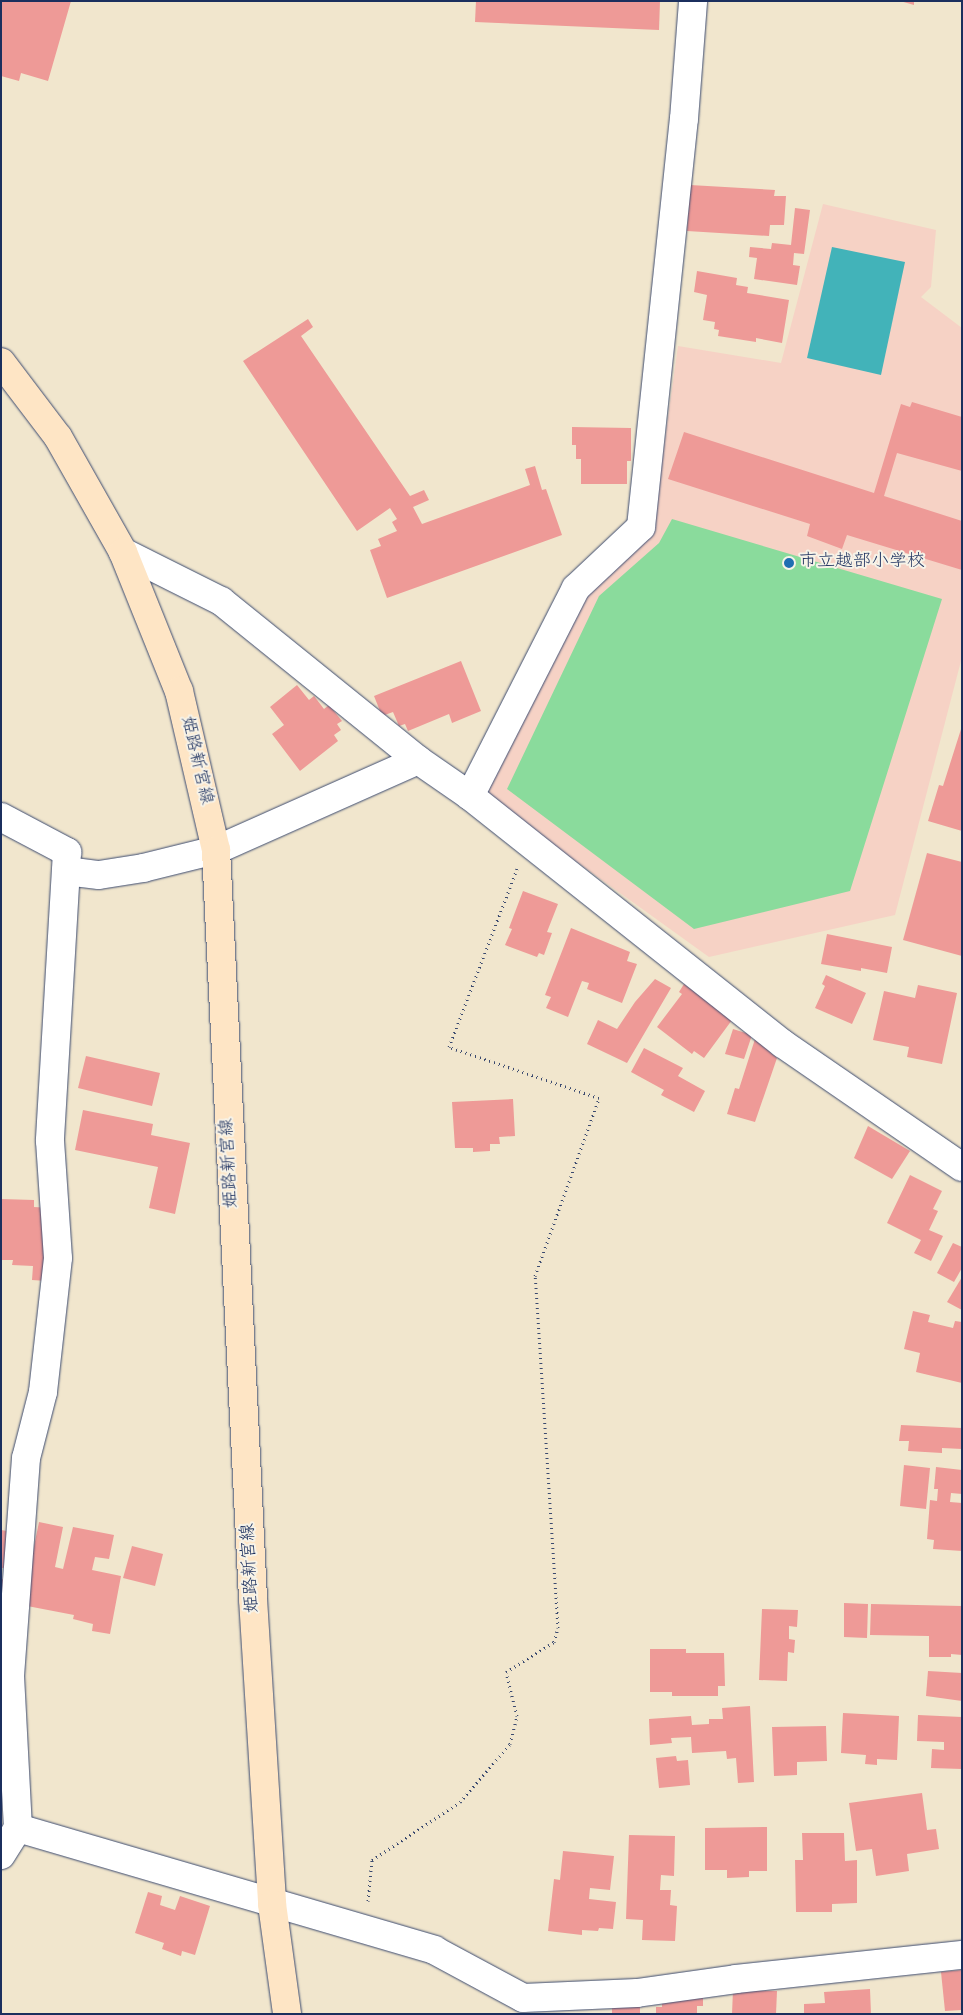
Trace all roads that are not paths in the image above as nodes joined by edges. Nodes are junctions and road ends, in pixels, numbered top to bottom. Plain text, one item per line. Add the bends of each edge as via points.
1 (692, 1) edge
2 (1, 362) edge
3 (123, 552) junction
4 (418, 760) junction
5 (470, 796) junction
6 (1, 817) edge
7 (216, 850) junction
8 (66, 871) junction
9 (962, 1167) edge
10 (18, 1828) junction
11 (1, 1855) edge
12 (272, 1904) junction
13 (962, 1955) edge
14 (288, 2014) edge

1 - 5 street via 684,119 641,527 576,588
2 - 3 main road, 姫路新宮線 via 58,437
3 - 4 street via 221,601
3 - 7 main road, 姫路新宮線 via 179,691
4 - 5 street
4 - 7 street
5 - 9 street via 783,1044
6 - 8 street via 67,852
7 - 8 street via 99,875
7 - 12 main road, 姫路新宮線 via 253,1599
8 - 10 street via 50,1141 58,1258 43,1392 26,1458 10,1676
10 - 11 street
10 - 12 street
12 - 13 street via 434,1950 523,1998 637,1993
12 - 14 main road, 姫路新宮線

